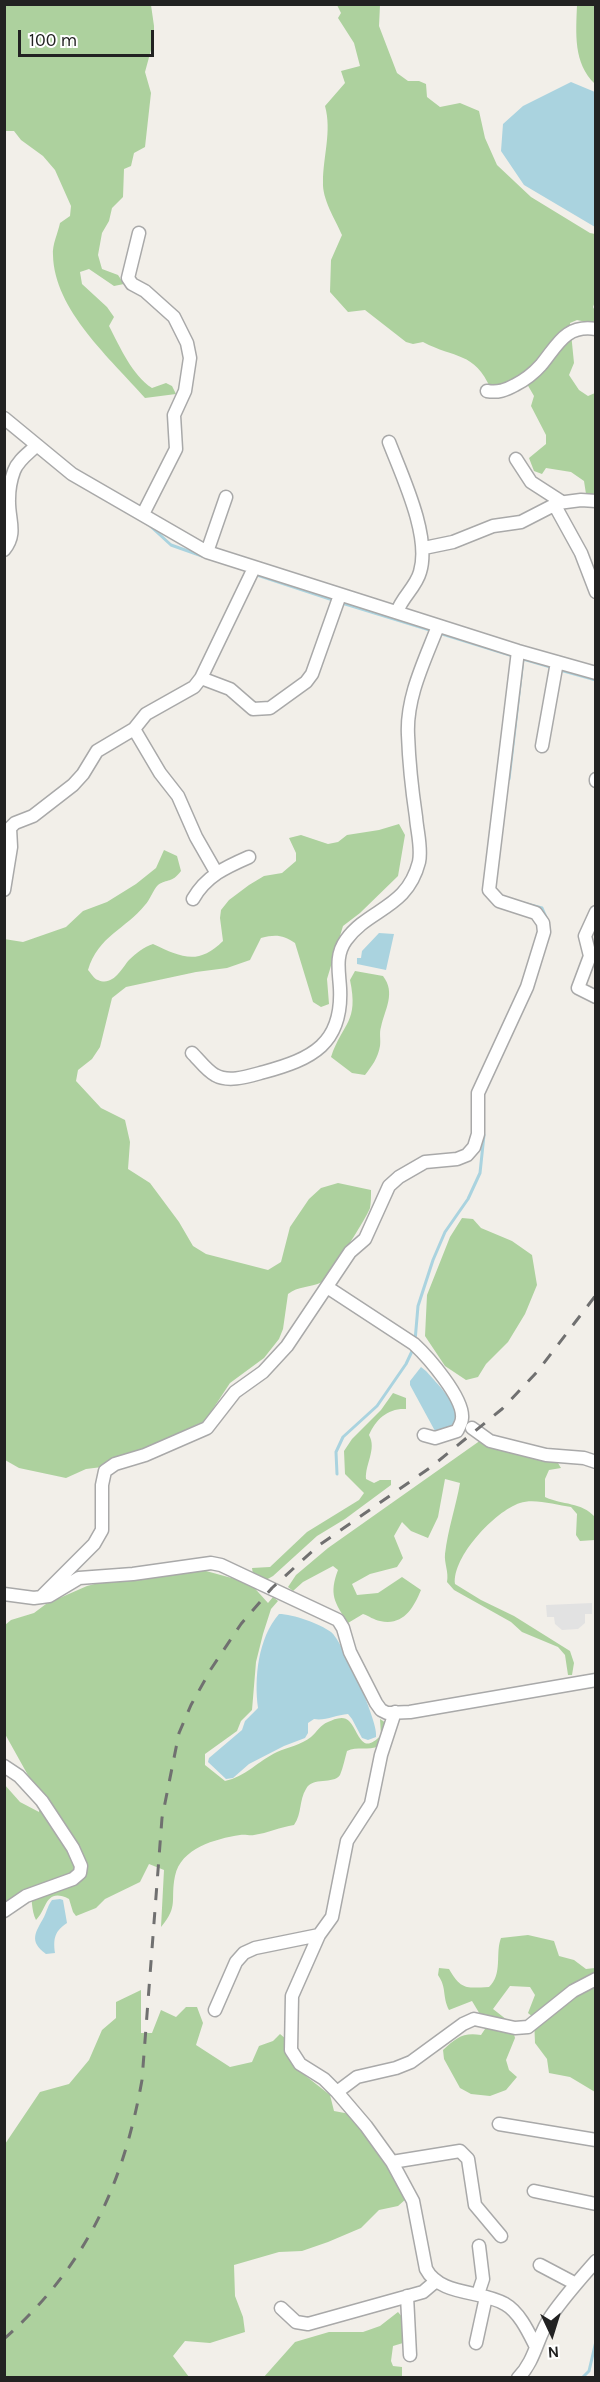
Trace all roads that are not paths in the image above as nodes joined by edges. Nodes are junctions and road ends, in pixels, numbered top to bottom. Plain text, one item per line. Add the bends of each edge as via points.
1 (139, 233) dead end
2 (596, 329) edge
3 (488, 391) dead end
4 (4, 418) edge
5 (389, 442) dead end
6 (36, 446) junction
7 (516, 459) dead end
8 (226, 497) dead end
9 (596, 501) edge
10 (558, 503) junction
11 (143, 514) junction
12 (424, 548) junction
13 (4, 550) edge
14 (207, 552) junction
15 (254, 568) junction
16 (596, 592) edge
17 (340, 595) junction
18 (398, 612) junction
19 (438, 626) junction
20 (518, 651) junction
21 (557, 662) junction
22 (596, 673) edge
23 (201, 678) junction
24 (134, 729) junction
25 (542, 746) dead end
26 (249, 857) dead end
27 (216, 872) junction
28 (4, 890) edge
29 (193, 898) dead end
30 (596, 912) edge
31 (596, 998) edge
32 (192, 1053) dead end
33 (327, 1287) junction
34 (462, 1417) junction
35 (472, 1428) junction
36 (457, 1430) junction
37 (424, 1434) dead end
38 (596, 1462) edge
39 (4, 1594) edge
40 (41, 1597) junction
41 (596, 1680) edge
42 (395, 1713) junction
43 (4, 1766) edge
44 (4, 1911) edge
45 (319, 1935) junction
46 (596, 1979) edge
47 (215, 2010) dead end
48 (337, 2092) junction
49 (499, 2124) dead end
50 (596, 2140) edge
51 (392, 2162) junction
52 (534, 2191) dead end
53 (596, 2204) edge
54 (501, 2236) dead end
55 (479, 2246) dead end
56 (596, 2261) edge
57 (540, 2265) dead end
58 (436, 2281) junction
59 (576, 2284) junction
60 (482, 2295) junction
61 (407, 2296) junction
62 (281, 2308) dead end
63 (476, 2343) dead end
64 (535, 2345) junction
65 (410, 2355) dead end
66 (518, 2378) edge

1 - 11 street via 128,278 174,317 190,358 185,391 174,415 176,449
2 - 3 street via 568,332 525,380 505,390
4 - 6 street
5 - 12 street
6 - 11 street via 72,474
6 - 13 street via 14,470 9,500 13,528
7 - 10 street via 531,482
8 - 14 street
9 - 10 street
10 - 12 street via 521,522 493,526 453,542
10 - 16 street
11 - 14 street
12 - 18 street via 420,572
14 - 15 street
15 - 17 street
15 - 23 street
17 - 18 street
17 - 23 street via 312,674 270,708 253,709 230,689
18 - 19 street
19 - 20 street
19 - 32 street via 408,714 419,860 412,882 394,903 345,941 338,962 340,1014 326,1044 292,1064 236,1079 215,1076
20 - 21 street
20 - 33 street via 489,890 499,901 536,913 543,923 534,967 478,1093 478,1134 474,1147 457,1159 425,1162 389,1186 365,1239 350,1252
21 - 22 street
21 - 25 street
23 - 24 street via 194,687 147,714
24 - 27 street via 178,796
24 - 28 street via 97,751 73,785 33,816 10,828
26 - 27 street
27 - 29 street
30 - 31 street via 585,936 590,956 578,988
33 - 34 street via 425,1354 458,1401
33 - 40 street via 287,1346 263,1372 235,1392 207,1428 105,1471 102,1530 94,1544
34 - 35 street
34 - 36 street
35 - 36 street
35 - 38 street via 490,1441
36 - 37 street via 435,1438
39 - 40 street
40 - 42 street via 55,1594 79,1578 211,1563 221,1566 338,1620 381,1710
41 - 42 street
42 - 45 street via 371,1804 347,1841 332,1917
43 - 44 street via 42,1801 81,1866 73,1880 26,1896
45 - 47 street via 244,1953 236,1962
45 - 48 street via 292,1996 291,2050 300,2064
46 - 48 street via 573,1991 528,2027 474,2019 411,2062 357,2077
48 - 51 street
49 - 50 street
51 - 54 street via 460,2151 468,2159 475,2205
51 - 58 street via 411,2194 426,2269
52 - 53 street
55 - 60 street
56 - 59 street
57 - 59 street
58 - 60 street
58 - 61 street via 423,2292
59 - 64 street via 550,2317
60 - 63 street
60 - 64 street via 506,2304
61 - 62 street via 308,2324 296,2322
61 - 65 street
64 - 66 street via 534,2357

